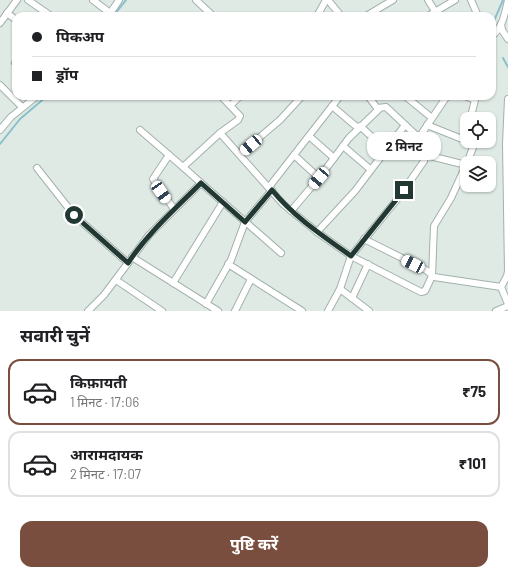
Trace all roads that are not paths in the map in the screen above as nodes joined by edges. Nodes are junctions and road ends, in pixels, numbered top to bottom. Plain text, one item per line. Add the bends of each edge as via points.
1 (17, 0) edge
2 (28, 0) edge
3 (93, 0) edge
4 (119, 0) edge
5 (327, 0) edge
6 (393, 0) edge
7 (428, 0) edge
8 (455, 0) edge
9 (472, 0) edge
10 (508, 0) edge
11 (201, 1) edge
12 (45, 12) edge
13 (107, 12) edge
14 (110, 12) edge
15 (210, 12) edge
16 (320, 12) edge
17 (338, 12) edge
18 (373, 12) edge
19 (436, 12) edge
20 (440, 12) edge
21 (476, 12) edge
22 (7, 13) junction
23 (12, 17) edge
24 (0, 23) edge
25 (501, 24) junction
26 (496, 32) edge
27 (508, 39) edge
28 (0, 85) edge
29 (12, 97) edge
30 (508, 99) edge
31 (15, 100) edge
32 (32, 100) edge
33 (225, 100) edge
34 (236, 100) edge
35 (298, 100) edge
36 (337, 100) edge
37 (371, 100) edge
38 (410, 100) edge
39 (444, 100) edge
40 (472, 100) edge
41 (231, 105) junction
42 (332, 106) junction
43 (22, 107) junction
44 (379, 109) junction
45 (472, 112) edge
46 (432, 118) junction
47 (405, 125) junction
48 (427, 125) junction
49 (359, 127) junction
50 (0, 130) edge
51 (140, 130) dead end
52 (220, 133) junction
53 (309, 136) junction
54 (418, 138) junction
55 (460, 138) edge
56 (343, 146) junction
57 (385, 149) junction
58 (240, 154) junction
59 (422, 154) junction
60 (169, 155) junction
61 (294, 155) junction
62 (334, 158) junction
63 (460, 162) edge
64 (183, 167) junction
65 (37, 168) dead end
66 (370, 169) junction
67 (460, 177) edge
68 (319, 178) junction
69 (201, 183) junction
70 (270, 188) junction
71 (223, 202) junction
72 (174, 209) junction
73 (291, 211) junction
74 (245, 222) junction
75 (317, 232) junction
76 (364, 239) junction
77 (281, 253) dead end
78 (351, 256) junction
79 (132, 257) junction
80 (128, 263) junction
81 (228, 264) junction
82 (368, 264) junction
83 (432, 276) junction
84 (251, 278) junction
85 (116, 280) junction
86 (174, 283) junction
87 (501, 287) junction
88 (340, 289) junction
89 (352, 298) junction
90 (206, 304) junction
91 (508, 305) edge
92 (152, 308) edge
93 (88, 311) edge
94 (162, 311) edge
95 (218, 311) edge
96 (235, 311) edge
97 (302, 311) edge
98 (328, 311) edge
99 (369, 311) edge
100 (496, 311) edge

1 - 22 street
2 - 12 street
3 - 13 street
4 - 14 street
5 - 16 street
5 - 17 street
6 - 18 street
7 - 19 street
8 - 20 street
9 - 21 street
10 - 25 street
11 - 15 street
22 - 23 street
22 - 24 street
25 - 26 street
25 - 27 street
28 - 29 street
30 - 87 street via 508,271
31 - 43 street
32 - 43 street
33 - 41 street
34 - 41 street
35 - 58 street via 280,120
36 - 42 street
37 - 44 street
38 - 46 street
39 - 46 street
40 - 45 street via 476,102
41 - 52 street via 240,118
42 - 49 street
42 - 53 street
43 - 50 street
44 - 47 street via 386,107
44 - 49 street
46 - 48 street
47 - 54 street
47 - 57 street
48 - 54 street
48 - 55 street
49 - 56 street
49 - 57 street
51 - 60 street
52 - 58 street
52 - 64 street
53 - 61 street
53 - 62 street
54 - 59 street via 414,145
56 - 62 street
56 - 66 street
57 - 66 street
58 - 70 street
59 - 63 street
59 - 76 street via 425,158 420,167
60 - 64 street
60 - 72 street via 153,179
61 - 68 street
61 - 70 street
62 - 68 street
64 - 69 street
65 - 80 street via 74,215
66 - 75 street via 355,191
67 - 83 street via 434,226
68 - 73 street
69 - 71 street
69 - 72 street
70 - 73 street
70 - 74 street
71 - 74 street
71 - 86 street
72 - 79 street
73 - 75 street
74 - 77 street
74 - 81 street
75 - 78 street
76 - 78 street
76 - 83 street via 426,270
78 - 82 street
78 - 88 street
79 - 80 street
79 - 86 street
80 - 85 street
81 - 84 street
81 - 90 street
82 - 83 street via 421,292 425,291
82 - 89 street
83 - 87 street
84 - 96 street
84 - 97 street
85 - 92 street
85 - 93 street
86 - 90 street
87 - 91 street
88 - 89 street
88 - 98 street
89 - 99 street
90 - 95 street
91 - 100 street
92 - 94 street

